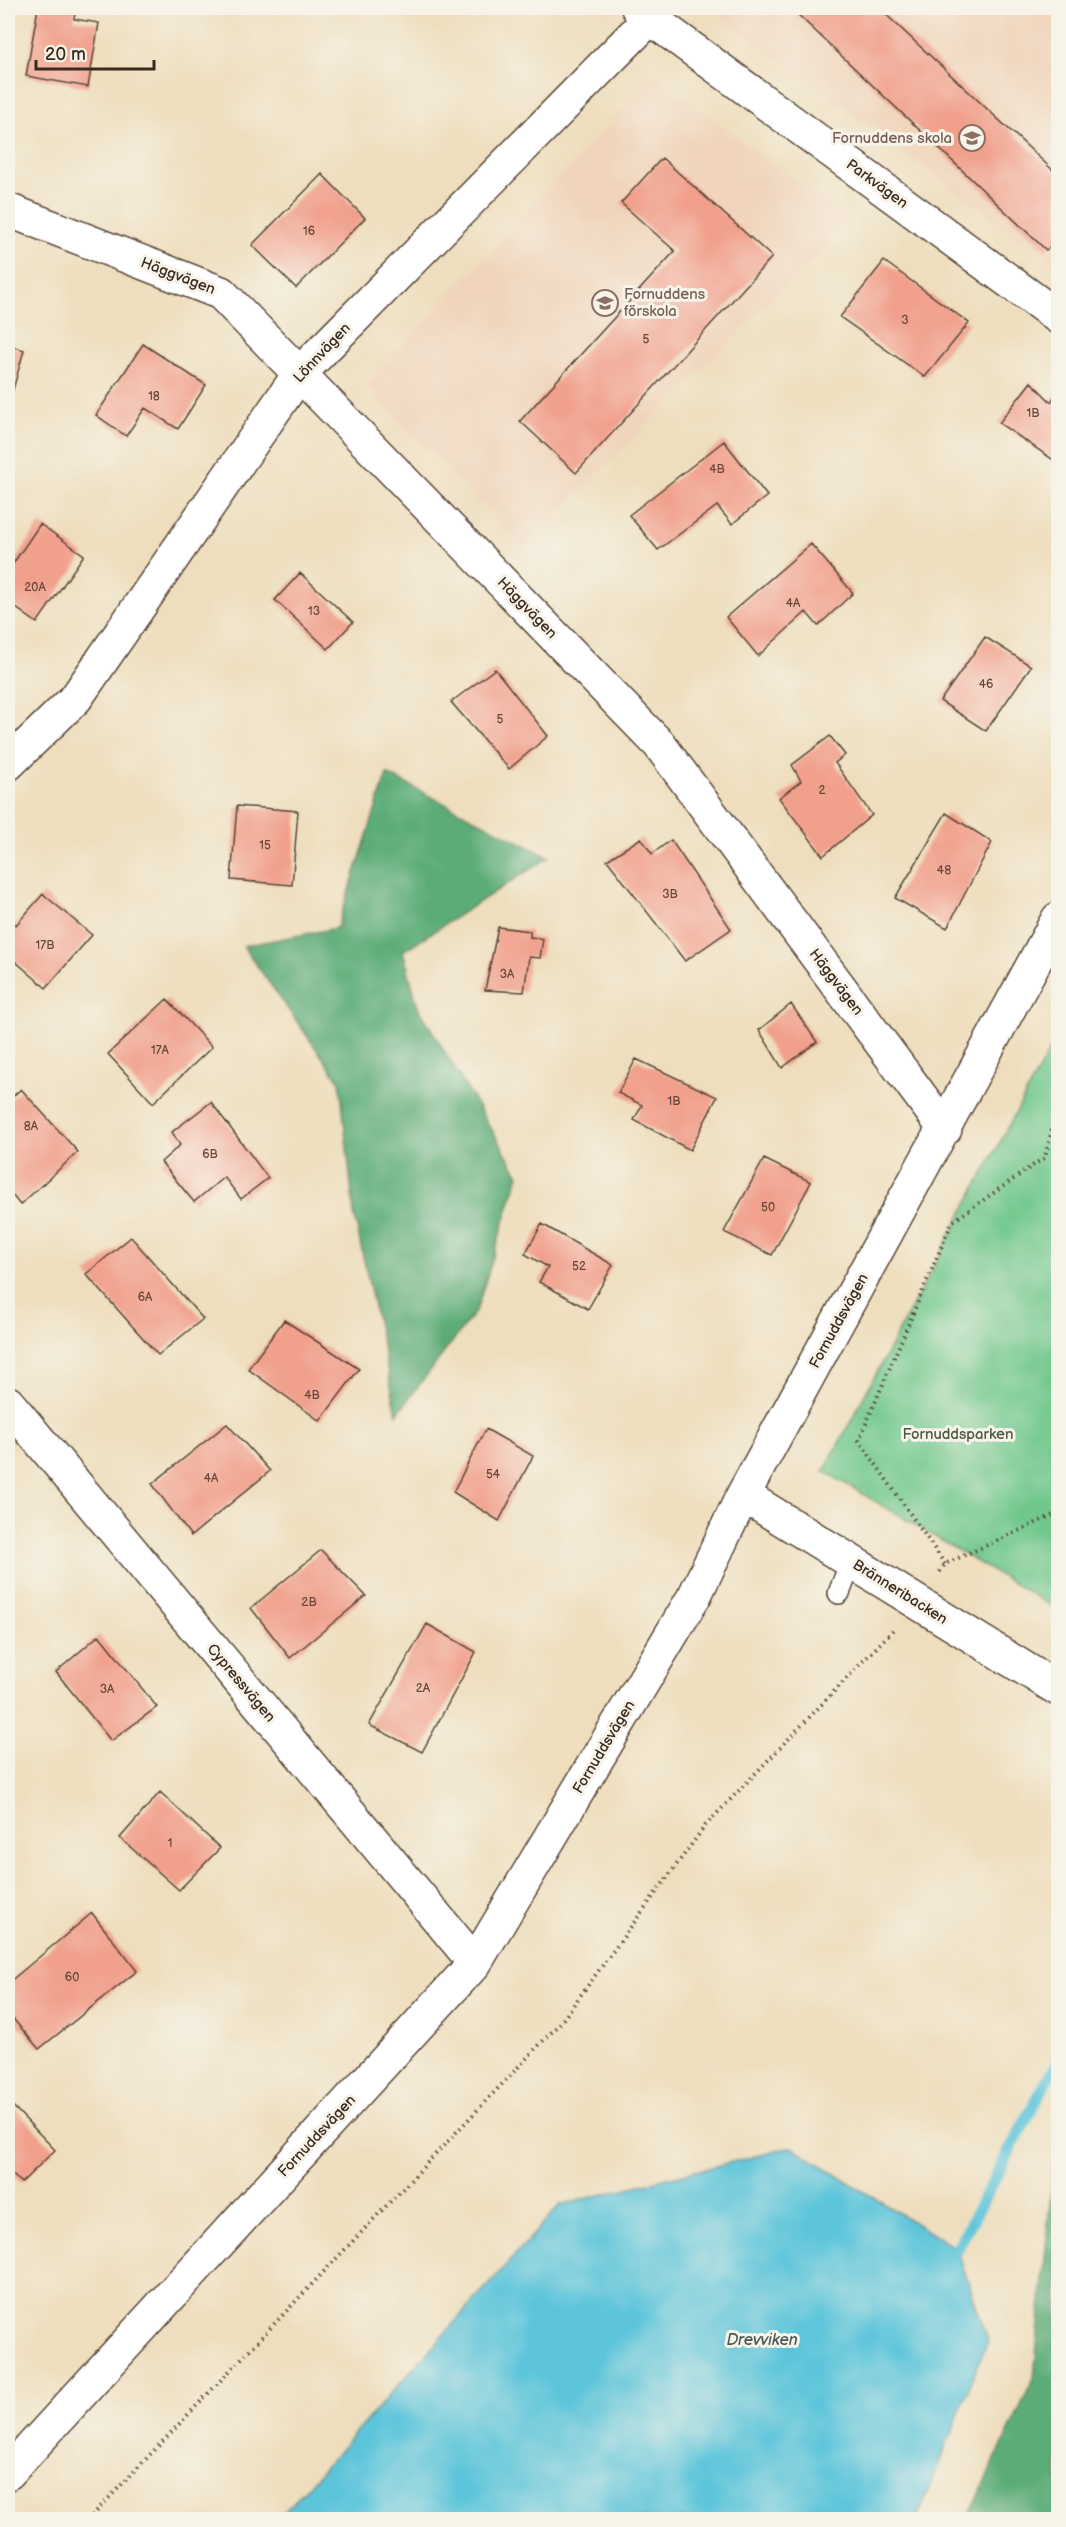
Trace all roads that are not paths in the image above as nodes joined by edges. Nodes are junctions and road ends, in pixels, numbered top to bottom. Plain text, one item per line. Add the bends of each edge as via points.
1 (649, 11) edge
2 (8, 210) edge
3 (1059, 317) edge
4 (300, 373) junction
5 (8, 764) edge
6 (1059, 919) edge
7 (945, 1129) junction
8 (8, 1403) edge
9 (743, 1495) junction
10 (851, 1562) junction
11 (839, 1593) dead end
12 (1059, 1689) edge
13 (475, 1964) junction
14 (8, 2473) edge

1 - 3 street, Parkvägen
1 - 4 street, Lönnvägen
2 - 4 street, Häggvägen via 221,293
4 - 5 street, Lönnvägen via 76,698
4 - 7 street, Häggvägen via 659,744
6 - 7 street, Fornuddsvägen
7 - 9 street, Fornuddsvägen
8 - 13 street, Cypressvägen
9 - 10 street, Bränneribacken
9 - 13 street, Fornuddsvägen via 695,1595
10 - 11 lane
10 - 12 street, Bränneribacken
13 - 14 street, Fornuddsvägen

